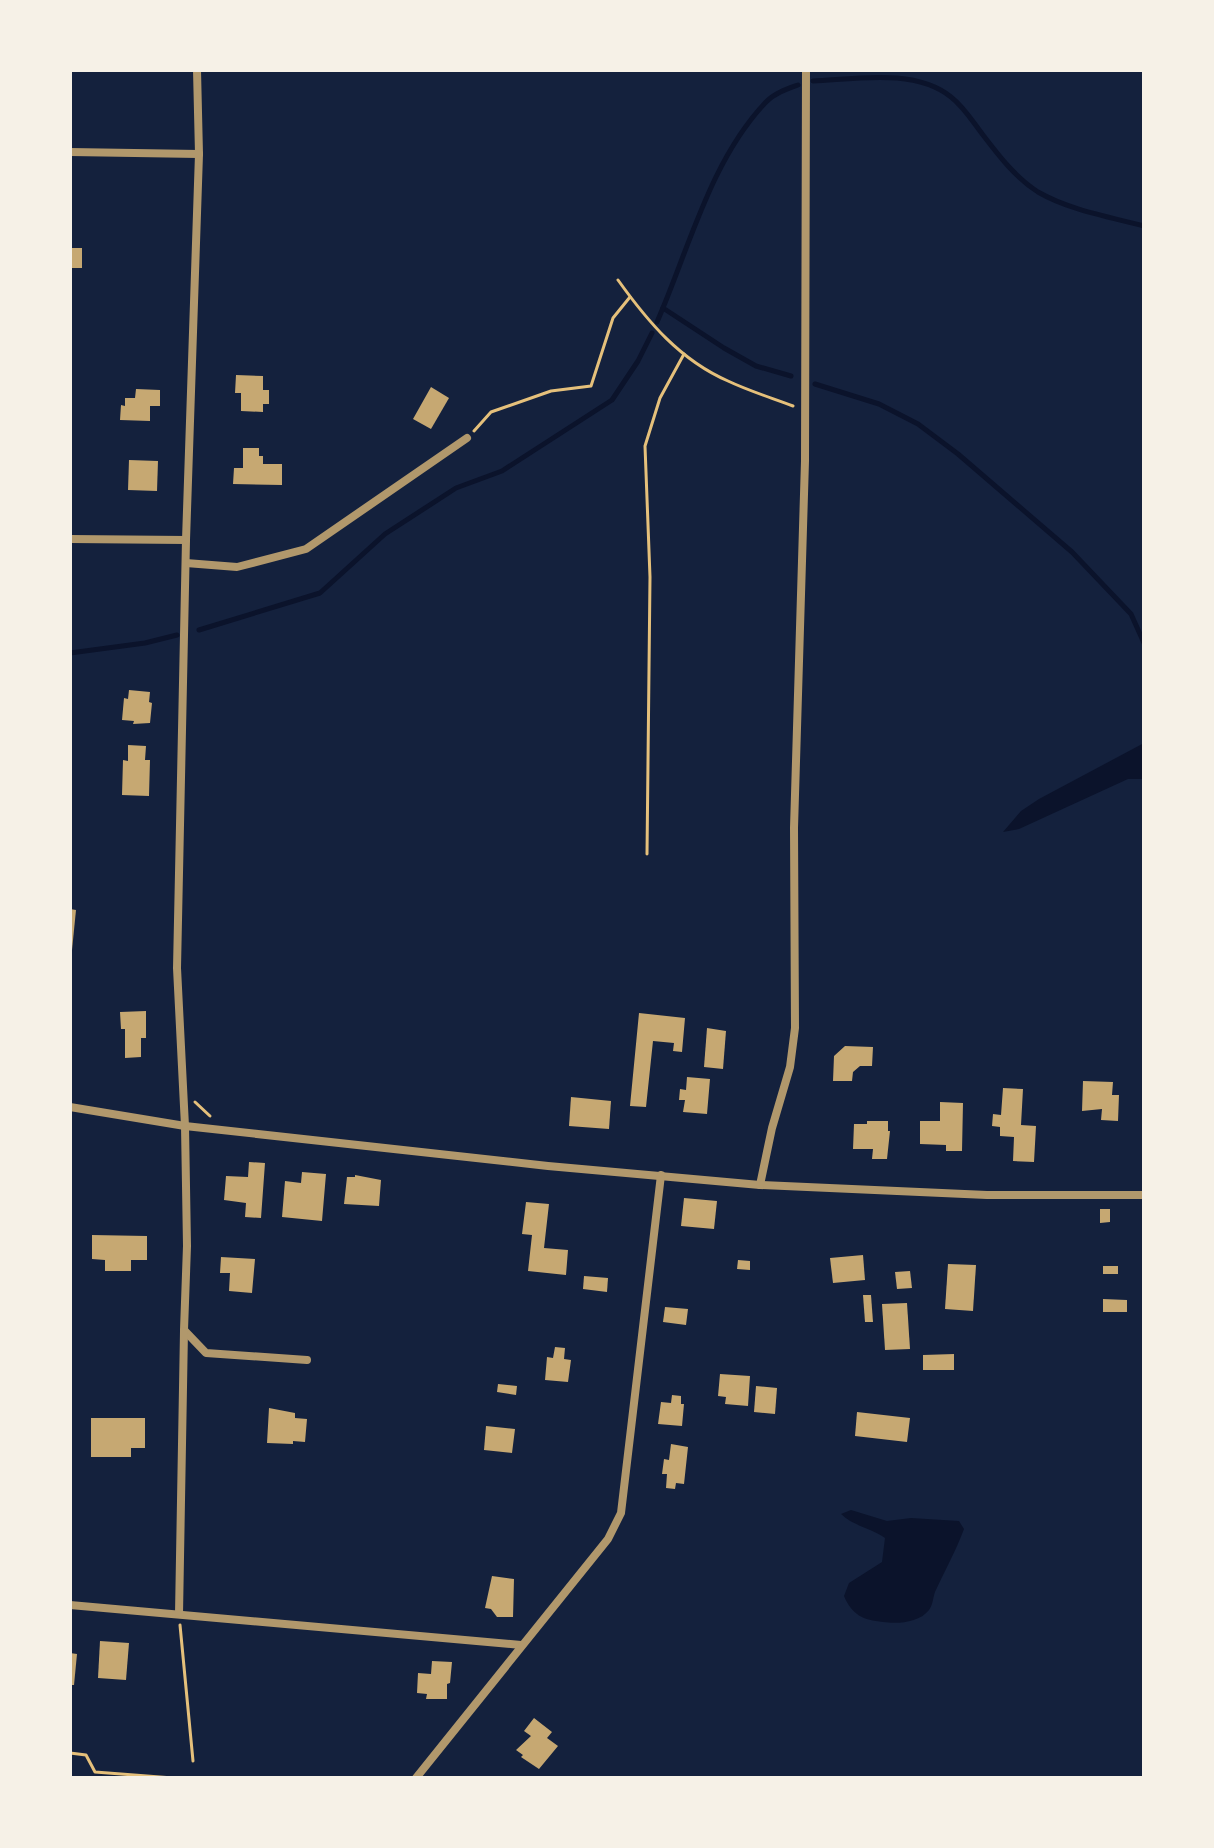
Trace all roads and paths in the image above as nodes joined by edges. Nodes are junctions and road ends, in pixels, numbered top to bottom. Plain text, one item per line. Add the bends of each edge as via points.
1 (197, 70) edge
2 (806, 70) edge
3 (70, 152) edge
4 (199, 154) junction
5 (618, 280) dead end
6 (630, 297) junction
7 (684, 354) junction
8 (804, 410) junction
9 (467, 438) joint
10 (70, 539) edge
11 (186, 540) junction
12 (186, 563) junction
13 (647, 854) dead end
14 (183, 1098) junction
15 (70, 1107) edge
16 (211, 1117) dead end
17 (185, 1126) junction
18 (661, 1175) junction
19 (760, 1185) junction
20 (1144, 1195) edge
21 (184, 1330) junction
22 (307, 1360) dead end
23 (70, 1605) edge
24 (179, 1614) junction
25 (521, 1645) junction
26 (70, 1753) edge
27 (193, 1761) dead end
28 (173, 1778) edge
29 (416, 1778) edge

1 - 4 street
2 - 8 street
3 - 4 street
4 - 11 street
5 - 6 path
6 - 7 path
6 - 9 path via 613,318 591,386 551,391 491,412
7 - 8 path via 727,381
7 - 13 path via 660,398 645,446 650,577
8 - 19 street via 795,1028
9 - 12 street via 306,549 237,567
10 - 11 street
11 - 12 street
12 - 14 street via 177,968
14 - 16 path
14 - 17 street
15 - 17 street
17 - 18 street
17 - 21 street
18 - 19 street
18 - 25 street via 621,1513 608,1539
19 - 20 street via 987,1195
21 - 22 street via 206,1353
21 - 24 street
23 - 24 street
24 - 25 street
24 - 27 path
25 - 29 street
26 - 28 path via 86,1755 95,1772

